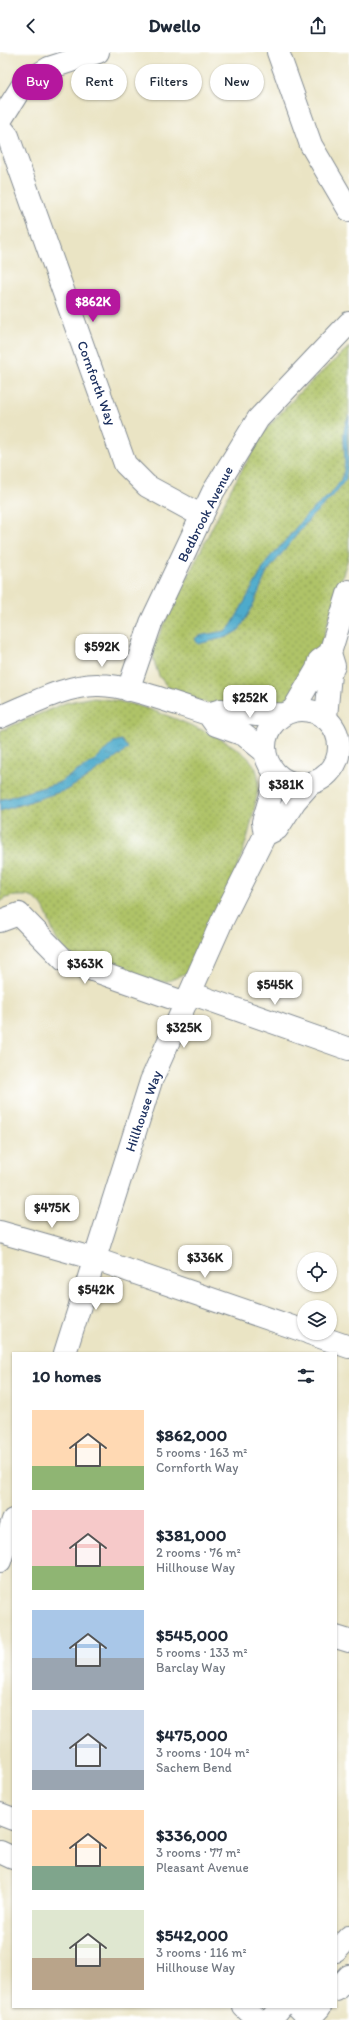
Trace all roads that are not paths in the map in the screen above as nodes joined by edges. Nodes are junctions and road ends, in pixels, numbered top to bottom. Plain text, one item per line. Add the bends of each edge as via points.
1 (98, 52) edge
2 (278, 52) edge
3 (0, 122) edge
4 (0, 126) edge
5 (349, 210) edge
6 (349, 323) edge
7 (202, 516) junction
8 (349, 591) edge
9 (330, 653) junction
10 (128, 690) junction
11 (288, 712) junction
12 (208, 714) junction
13 (0, 717) edge
14 (326, 717) junction
15 (344, 744) edge
16 (265, 752) junction
17 (339, 773) edge
18 (277, 775) junction
19 (310, 784) junction
20 (265, 835) junction
21 (0, 921) edge
22 (188, 998) junction
23 (349, 1049) edge
24 (0, 1232) edge
25 (94, 1259) junction
26 (297, 1329) edge
27 (329, 1340) edge
28 (349, 1347) edge
29 (65, 1352) edge
30 (9, 1529) edge
31 (0, 1561) edge
32 (337, 1637) edge
33 (349, 1641) edge
34 (0, 1814) edge
35 (12, 1819) edge
36 (0, 1852) edge
37 (12, 1858) edge
38 (349, 1937) edge
39 (337, 1949) edge
40 (349, 1976) edge
41 (337, 1989) edge
42 (245, 2008) edge
43 (281, 2008) edge
44 (258, 2020) edge
45 (270, 2020) edge

1 - 3 street via 49,68 24,83
2 - 5 street via 311,145
4 - 7 street, Cornforth Way via 8,136 125,464 147,486
6 - 7 street, Bedbrook Avenue via 258,419 213,492
7 - 10 street, Bedbrook Avenue via 151,623
8 - 9 street
9 - 11 street via 319,661 317,669
9 - 14 street via 334,666 330,674
10 - 12 street
10 - 13 street via 99,685 79,687
11 - 12 street via 257,715 220,710
11 - 14 street via 314,711
11 - 16 street via 269,730 265,739
12 - 16 street via 216,725 244,735
14 - 15 street
15 - 17 street via 336,765
16 - 18 street via 269,765
17 - 19 street
18 - 19 street via 294,783
18 - 20 street, Hillhouse Way via 263,822
19 - 20 street, Hillhouse Way via 295,801 277,829
20 - 22 street, Hillhouse Way
21 - 22 street via 19,914 64,960
22 - 23 street
22 - 25 street, Hillhouse Way via 151,1081
24 - 25 street
25 - 26 street
25 - 29 street, Hillhouse Way
27 - 28 street
30 - 31 street
32 - 33 street
34 - 35 street
36 - 37 street
38 - 39 street
40 - 41 street
42 - 44 street
43 - 45 street

